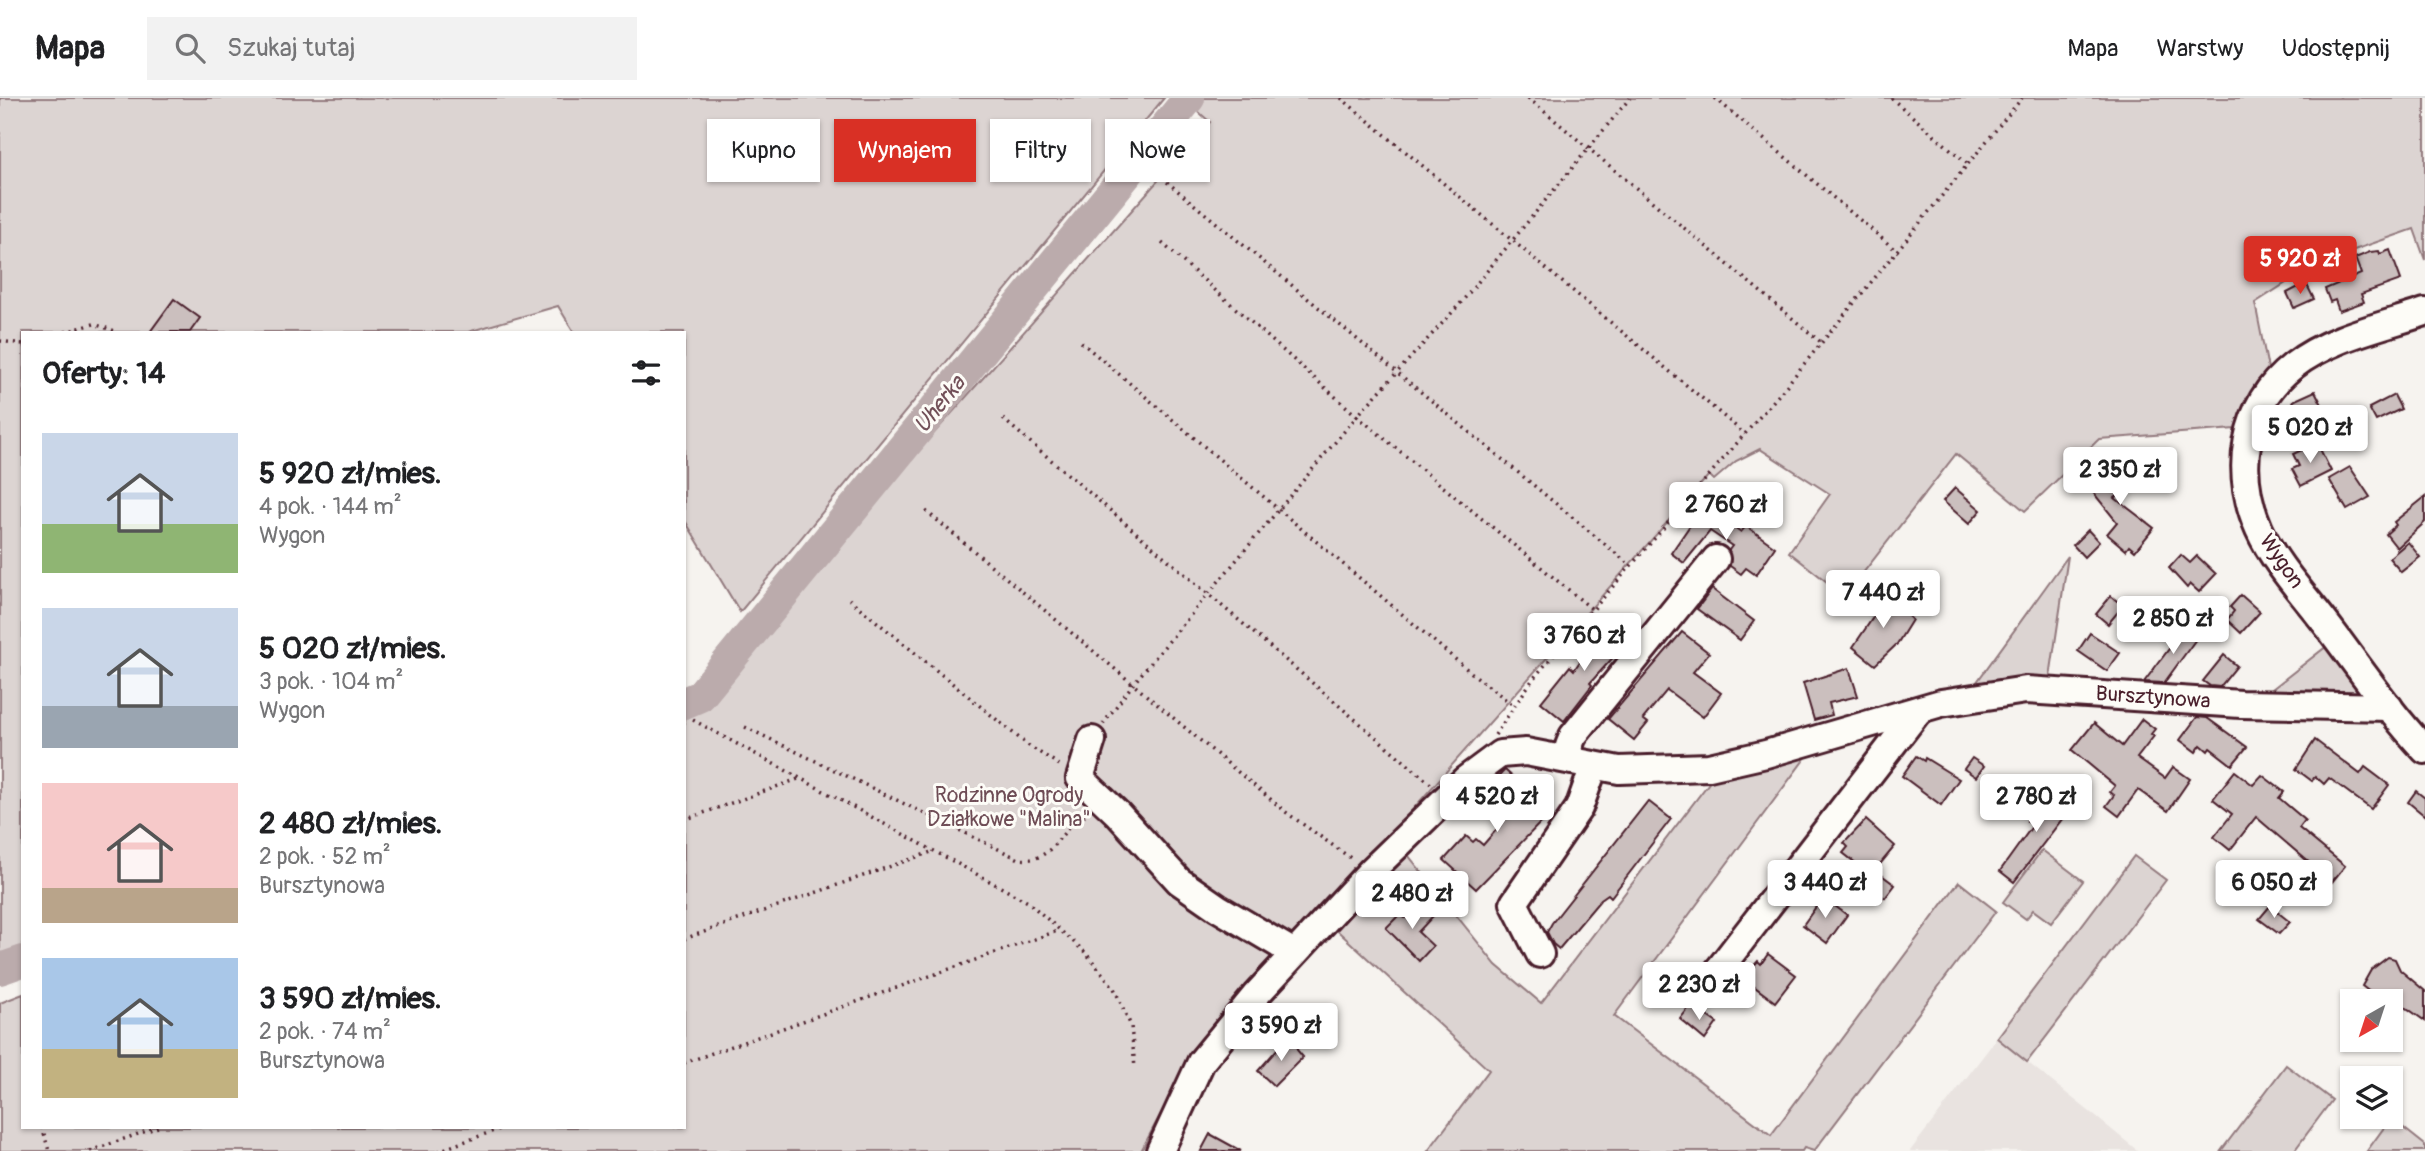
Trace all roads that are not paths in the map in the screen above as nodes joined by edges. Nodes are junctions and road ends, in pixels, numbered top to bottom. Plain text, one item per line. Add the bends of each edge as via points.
1 (2425, 312) edge
2 (1716, 559) dead end
3 (2389, 707) junction
4 (1919, 710) junction
5 (1092, 740) road end
6 (2425, 750) edge
7 (1583, 763) junction
8 (1294, 953) junction
9 (1540, 954) dead end
10 (1710, 981) dead end
11 (1160, 1151) edge

1 - 3 street, Wygon via 2323,347 2291,367 2257,411 2245,442 2248,491 2267,544
2 - 7 street via 1580,726 1569,746
3 - 4 street, Bursztynowa via 2241,704 2026,690 1961,698
3 - 6 street, Wygon
4 - 7 street, Bursztynowa via 1729,764 1643,771
4 - 10 street
5 - 8 street via 1080,778 1179,881
7 - 8 street, Bursztynowa via 1526,752 1500,754 1447,797
7 - 9 street via 1579,808 1514,903
8 - 11 street via 1201,1062

